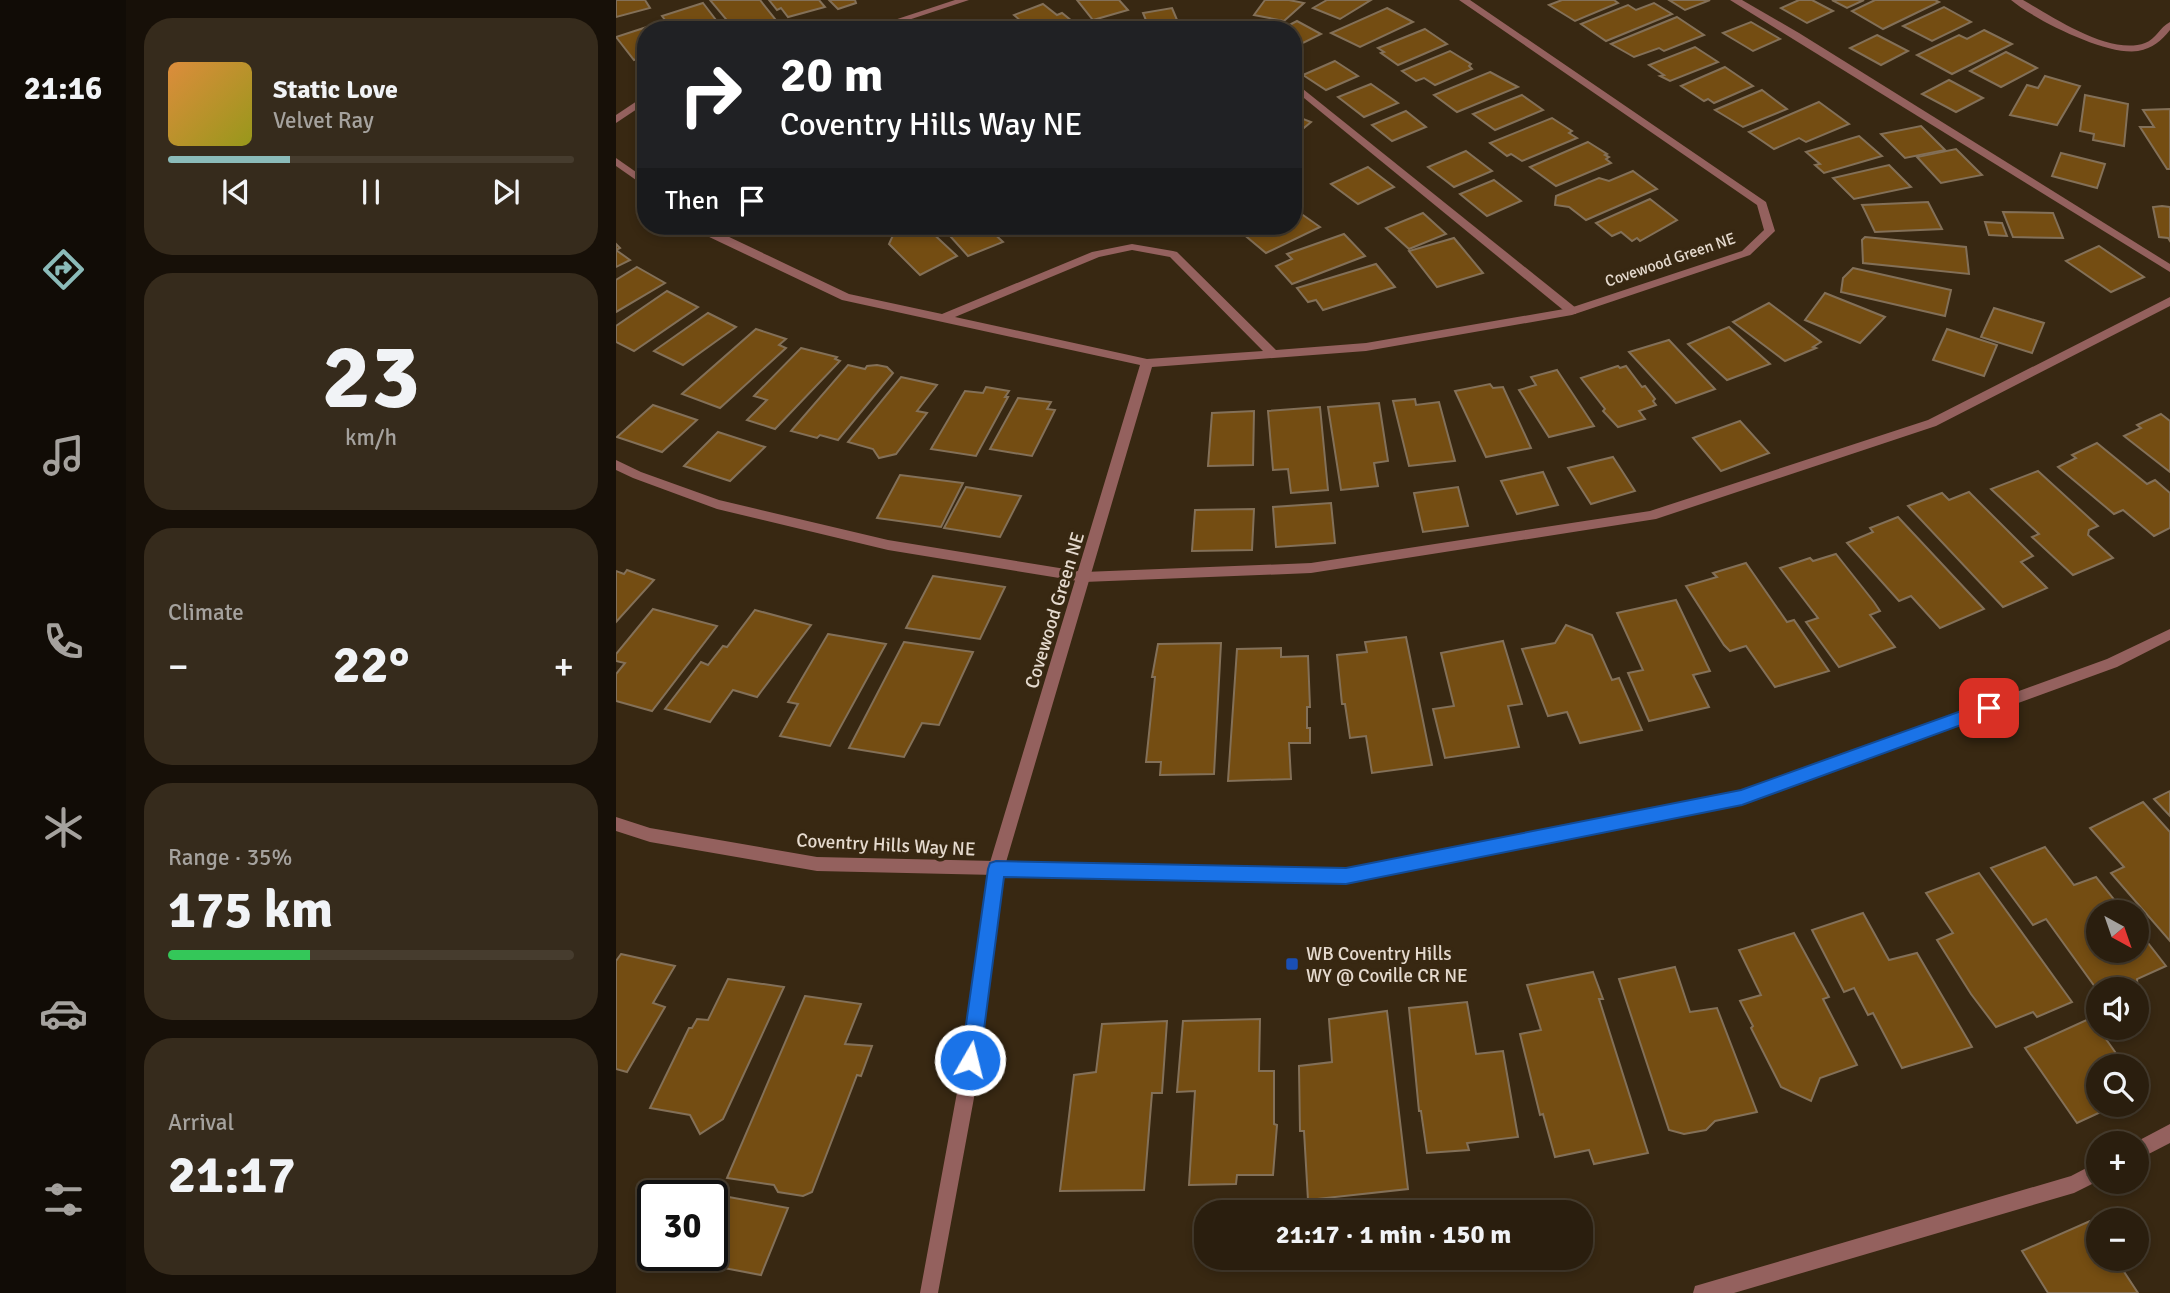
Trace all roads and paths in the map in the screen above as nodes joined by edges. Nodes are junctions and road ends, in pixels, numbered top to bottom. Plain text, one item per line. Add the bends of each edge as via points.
1 (964, 0) edge
2 (1464, 0) edge
3 (1735, 0) edge
4 (2015, 0) edge
5 (897, 21) edge
6 (2170, 25) edge
7 (1302, 91) edge
8 (637, 105) edge
9 (616, 120) edge
10 (616, 161) edge
11 (637, 177) edge
12 (717, 235) edge
13 (2170, 269) edge
14 (2170, 301) edge
15 (1572, 311) junction
16 (942, 318) junction
17 (1274, 355) junction
18 (1147, 363) junction
19 (616, 464) edge
20 (1084, 577) junction
21 (2170, 634) edge
22 (616, 824) edge
23 (996, 869) junction
24 (2170, 1133) edge
25 (2149, 1144) edge
26 (2086, 1178) edge
27 (929, 1293) edge
28 (1702, 1293) edge

1 - 5 street
2 - 15 street, Covewood Green NE via 1762,204 1770,231 1746,253
3 - 13 street
4 - 6 street via 2105,46 2131,50 2151,44
7 - 15 street
8 - 9 street
10 - 11 street
12 - 16 street, Covewood Green NE via 846,297
14 - 20 street via 1932,423 1651,516 1311,568
15 - 17 street, Covewood Green NE via 1366,347
16 - 17 street via 1096,254 1132,247 1173,254
16 - 18 street, Covewood Green NE
17 - 18 street, Covewood Green NE
18 - 20 street, Covewood Green NE
19 - 20 street via 717,504 888,545
20 - 23 street, Covewood Green NE
21 - 23 street, Coventry Hills Way NE via 2112,663 1728,800 1346,876
22 - 23 street, Coventry Hills Way NE via 650,835 817,864
23 - 27 street, Covewood Green NE via 967,1087
24 - 25 street
26 - 28 street

